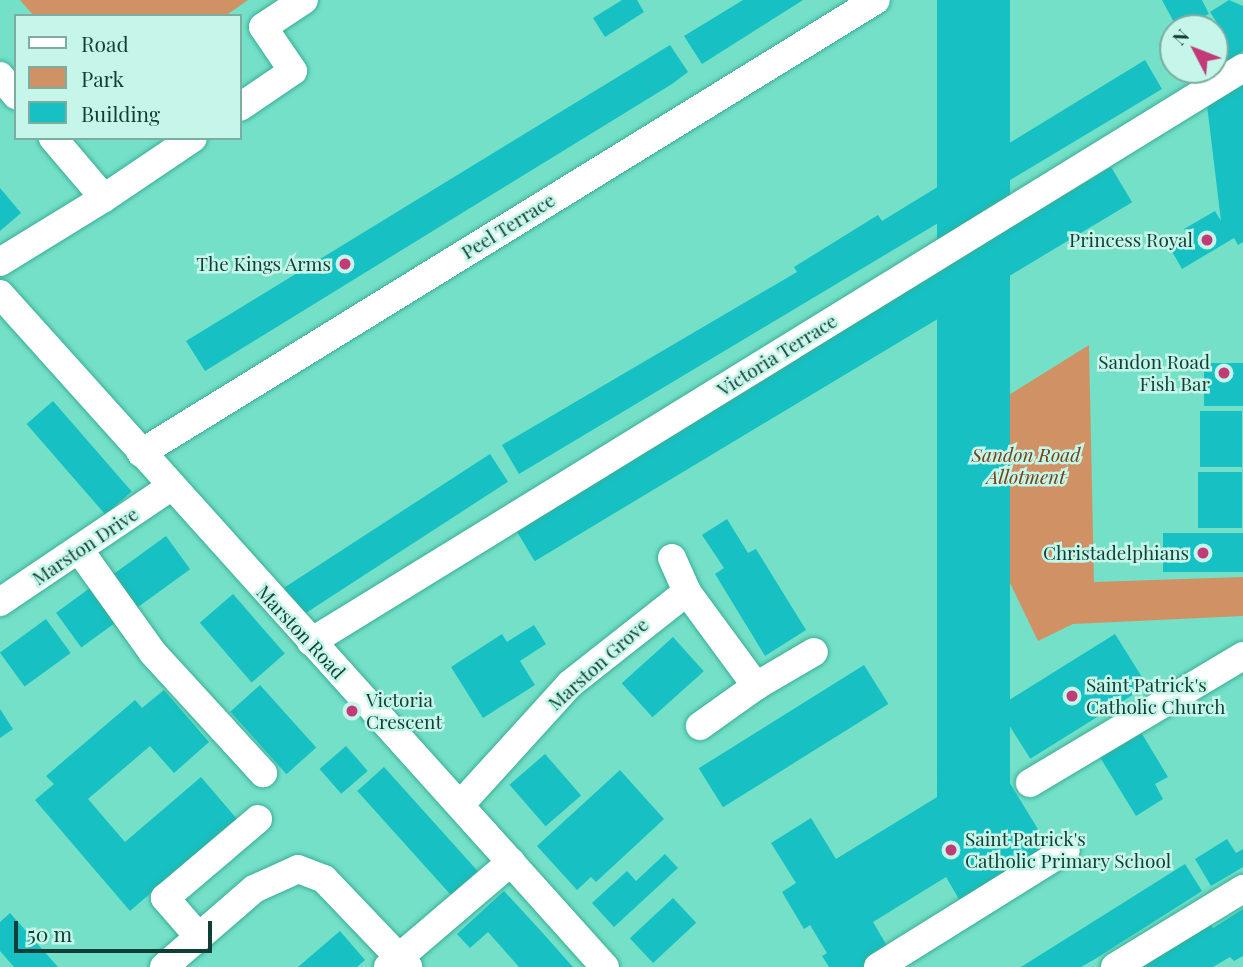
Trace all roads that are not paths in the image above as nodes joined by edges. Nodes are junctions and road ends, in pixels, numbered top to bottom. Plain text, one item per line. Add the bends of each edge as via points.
1 (304, 0) edge
2 (876, 0) edge
3 (1243, 68) edge
4 (0, 76) edge
5 (14, 92) edge
6 (242, 106) edge
7 (55, 140) edge
8 (190, 140) edge
9 (104, 198) junction
10 (0, 262) edge
11 (0, 294) edge
12 (141, 453) junction
13 (169, 488) junction
14 (80, 551) junction
15 (672, 558) dead end
16 (687, 592) junction
17 (0, 602) edge
18 (311, 642) junction
19 (814, 652) dead end
20 (1243, 656) edge
21 (756, 687) junction
22 (699, 726) dead end
23 (263, 773) dead end
24 (1030, 782) dead end
25 (460, 805) junction
26 (258, 818) dead end
27 (1066, 850) dead end
28 (511, 862) junction
29 (1243, 889) edge
30 (199, 937) junction
31 (399, 964) edge
32 (164, 967) edge
33 (605, 967) edge
34 (878, 967) edge
35 (1115, 967) edge

1 - 6 street via 263,27 293,71
2 - 12 street, Peel Terrace
3 - 18 street, Victoria Terrace
4 - 5 street
7 - 9 street
8 - 9 street
9 - 10 street
11 - 12 street, Marston Road
12 - 13 street, Marston Road
13 - 14 street, Marston Drive
13 - 18 street, Marston Road
14 - 17 street, Marston Drive via 42,566
14 - 23 street via 153,653
15 - 16 street
16 - 21 street
16 - 25 street, Marston Grove via 570,684
18 - 25 street, Marston Road
19 - 21 street
20 - 24 street
21 - 22 street
25 - 28 street, Marston Road
26 - 30 street via 165,898
27 - 34 street
28 - 31 street
28 - 33 street, Marston Road
29 - 35 street
30 - 31 street via 254,888 298,869 324,879
30 - 32 street

